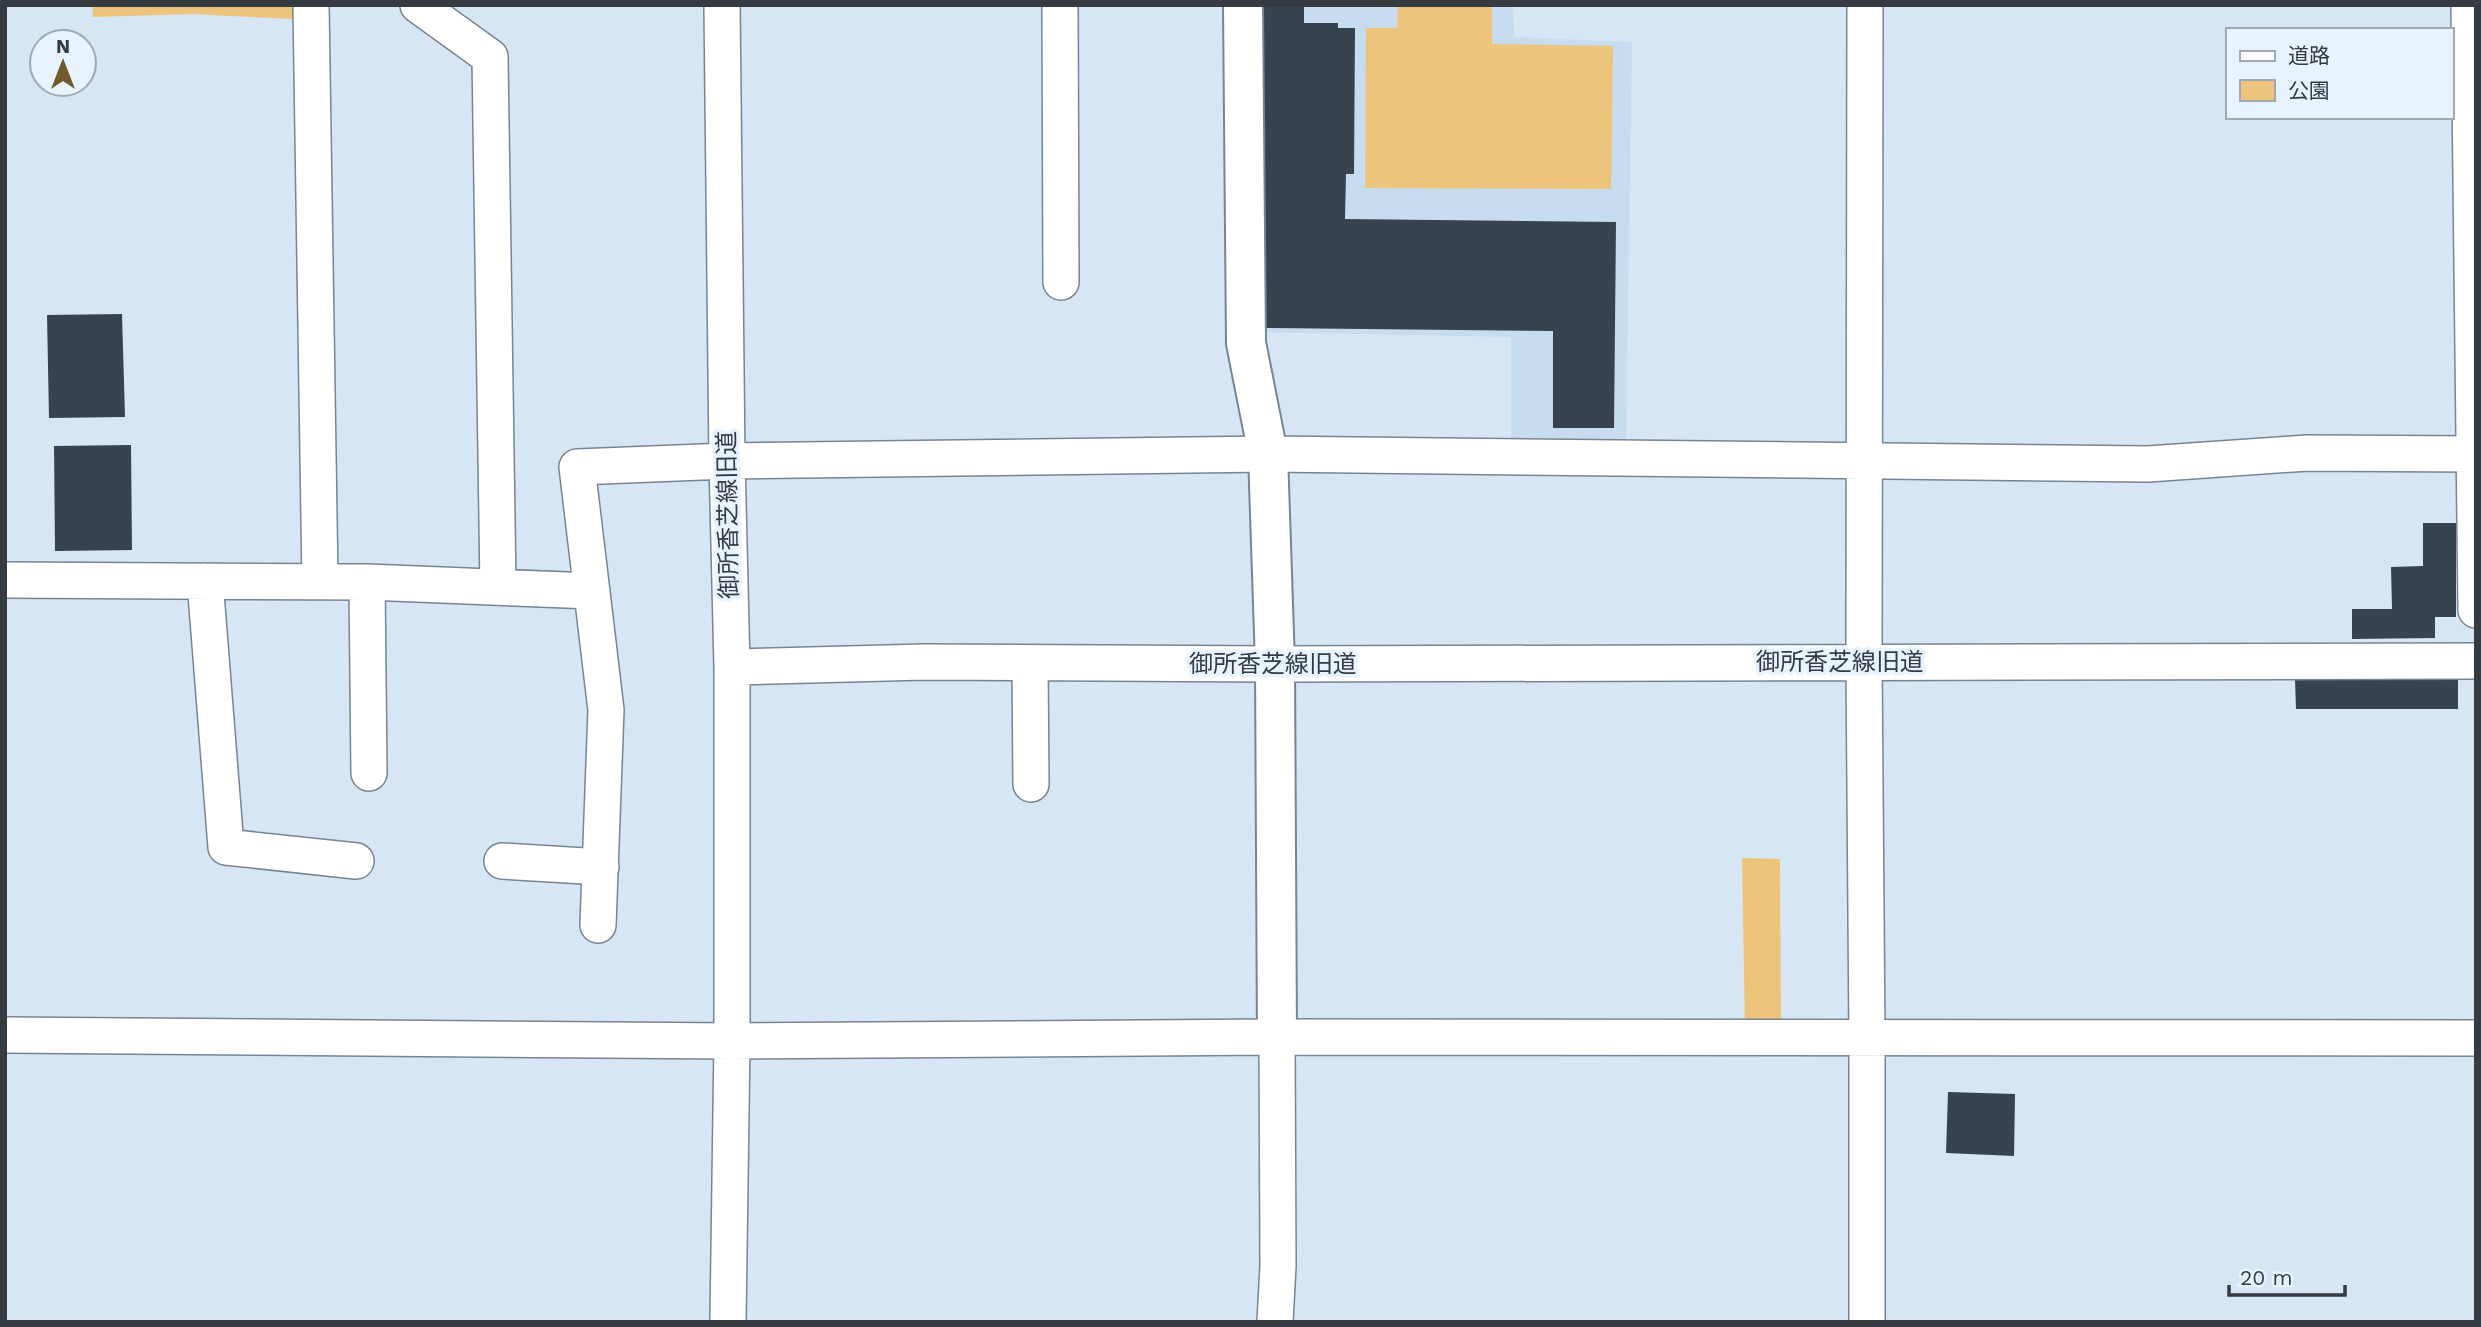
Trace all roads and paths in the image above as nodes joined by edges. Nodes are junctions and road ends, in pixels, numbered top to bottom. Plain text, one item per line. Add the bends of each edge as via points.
1 (311, 5) edge
2 (418, 5) edge
3 (722, 5) edge
4 (1060, 5) edge
5 (1243, 5) edge
6 (1865, 5) edge
7 (2469, 5) edge
8 (1061, 282) dead end
9 (1268, 454) junction
10 (2475, 454) edge
11 (1864, 460) junction
12 (727, 461) junction
13 (5, 580) edge
14 (205, 580) junction
15 (320, 582) junction
16 (367, 582) junction
17 (498, 587) junction
18 (592, 591) junction
19 (2476, 610) edge
20 (2476, 661) edge
21 (1864, 662) junction
22 (1030, 663) junction
23 (1275, 664) junction
24 (732, 667) junction
25 (369, 773) dead end
26 (1031, 784) dead end
27 (356, 861) dead end
28 (502, 861) dead end
29 (601, 867) junction
30 (598, 925) dead end
31 (5, 1035) edge
32 (1277, 1037) junction
33 (2476, 1038) edge
34 (1867, 1039) junction
35 (732, 1041) junction
36 (728, 1322) edge
37 (1275, 1322) edge
38 (1867, 1322) edge

1 - 15 street
2 - 17 street via 490,57
3 - 12 street, 御所香芝線旧道
4 - 8 street
5 - 9 street via 1246,343
6 - 11 street
7 - 10 street
9 - 11 street
9 - 12 street
9 - 23 street
10 - 11 street via 2307,453 2148,464
10 - 19 street
11 - 21 street
12 - 18 street via 577,467
12 - 24 street, 御所香芝線旧道
13 - 14 street
14 - 15 street
14 - 27 street via 226,848
15 - 16 street
16 - 17 street
16 - 25 street
17 - 18 street
18 - 29 street via 606,710
20 - 21 street, 御所香芝線旧道
21 - 23 street, 御所香芝線旧道
21 - 34 street
22 - 23 street, 御所香芝線旧道
22 - 24 street, 御所香芝線旧道
22 - 26 street
23 - 32 street
24 - 35 street
28 - 29 street
29 - 30 street
31 - 35 street
32 - 34 street
32 - 35 street
32 - 37 street
33 - 34 street
34 - 38 street
35 - 36 street

